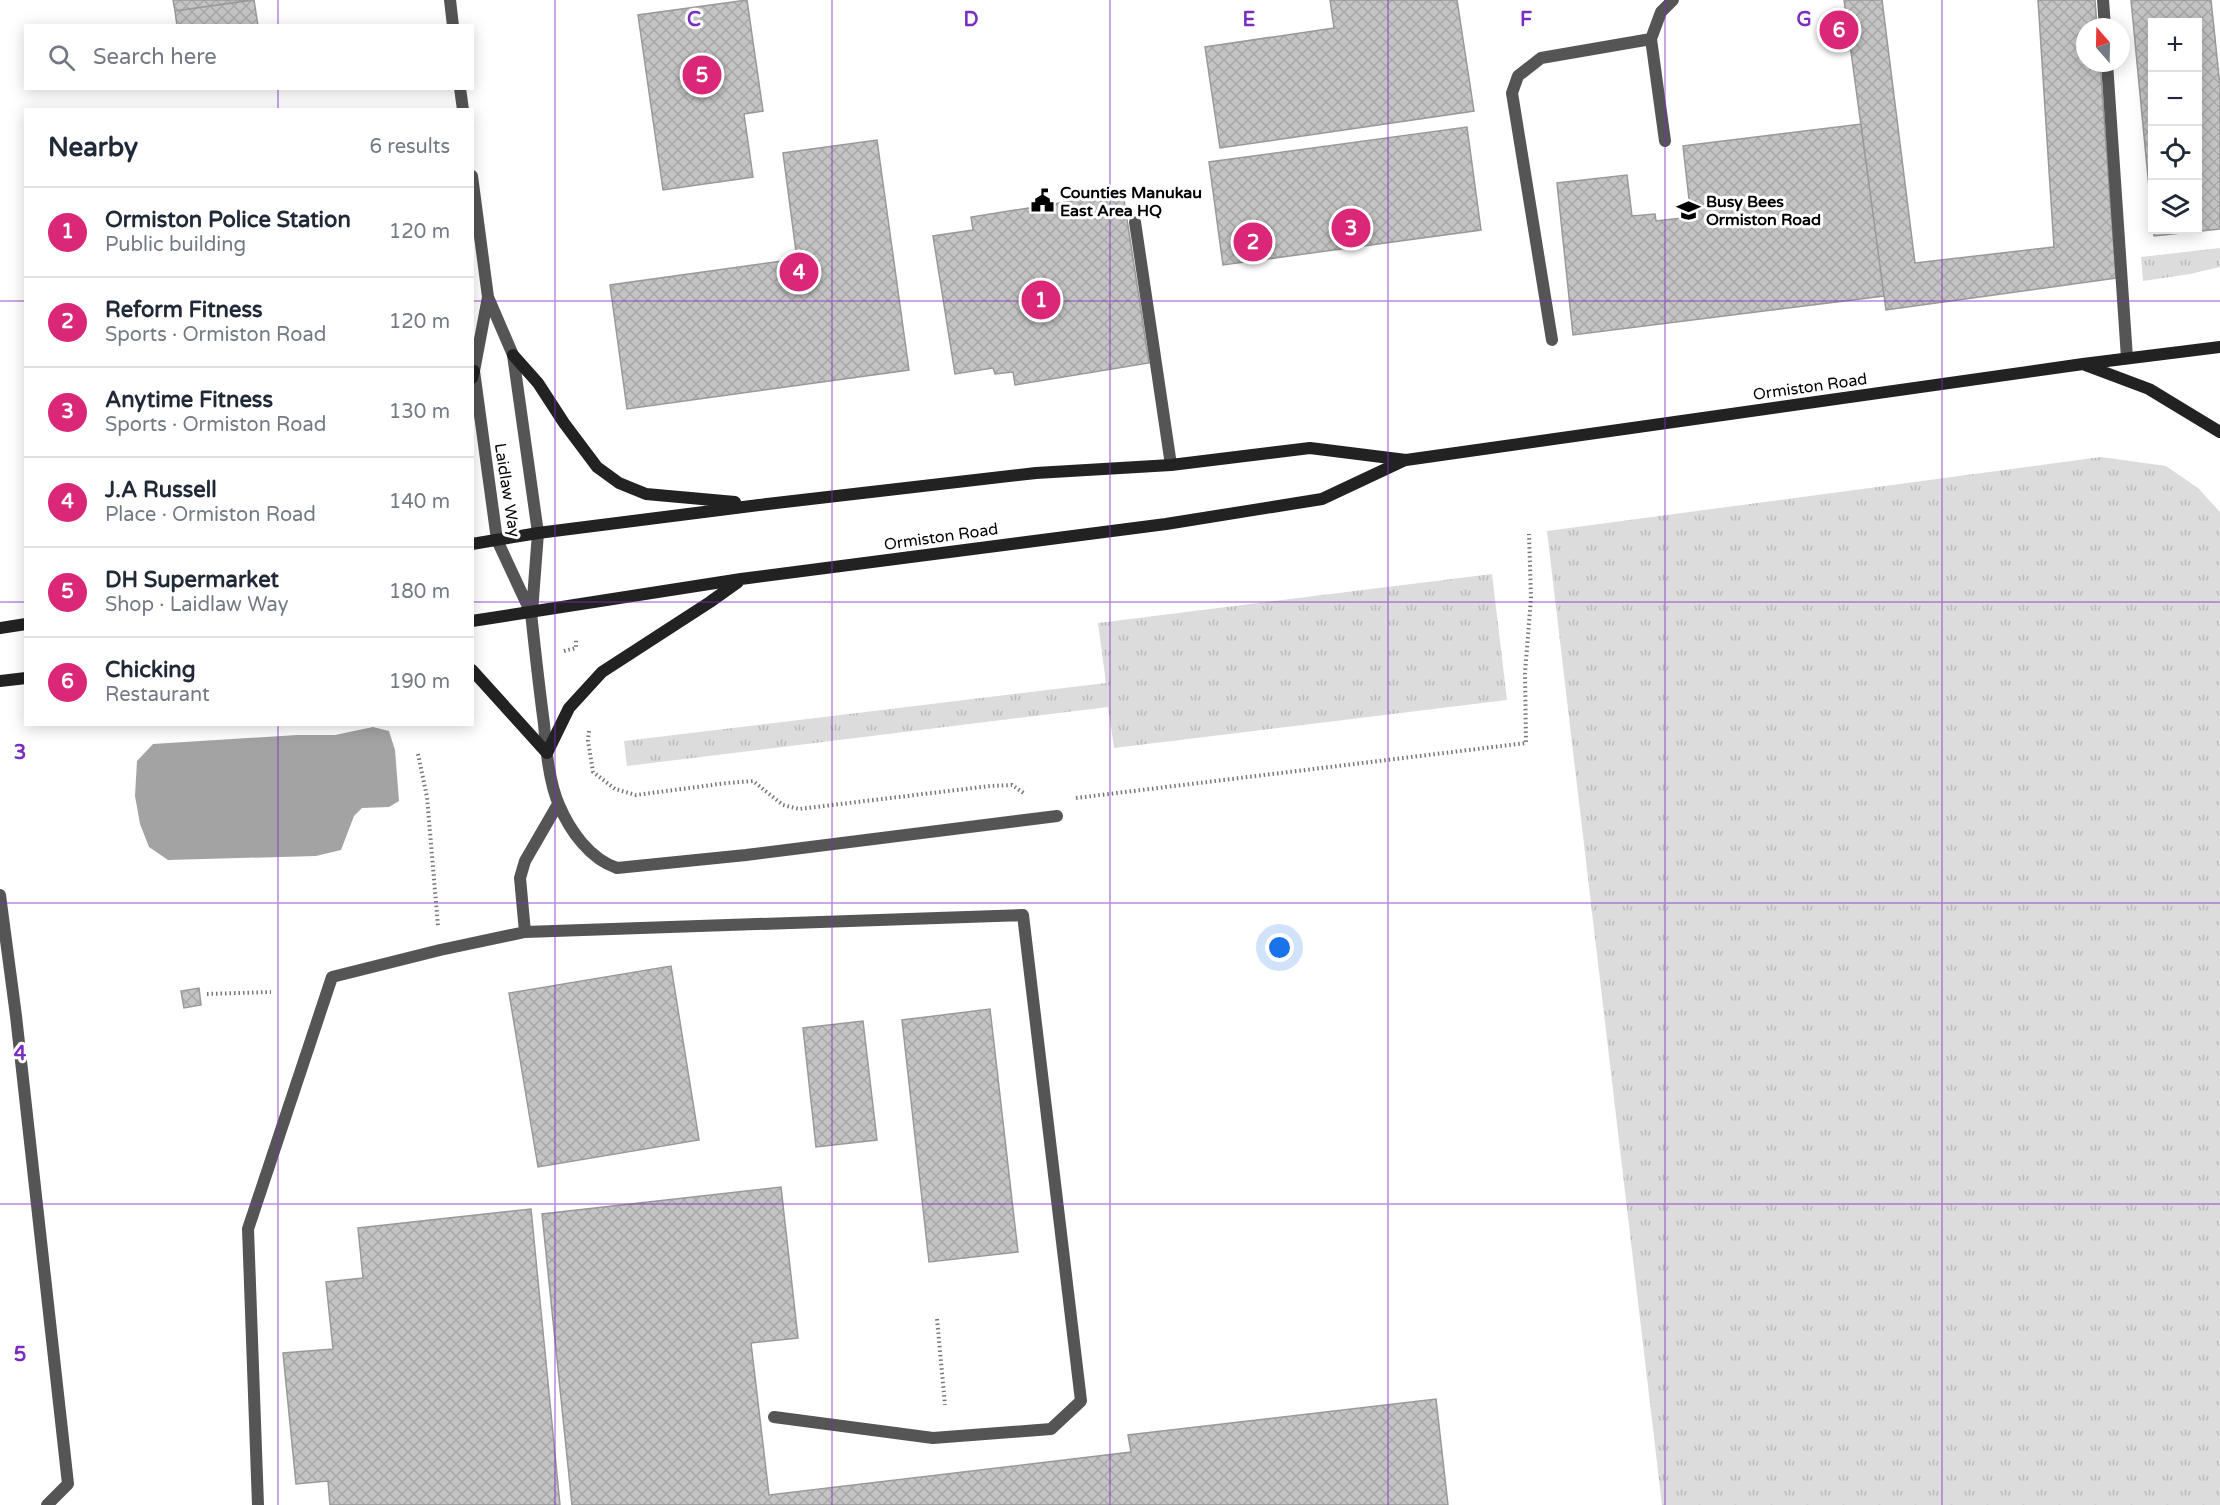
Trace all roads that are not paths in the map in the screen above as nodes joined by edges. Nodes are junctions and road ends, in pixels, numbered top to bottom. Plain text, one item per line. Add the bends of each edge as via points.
1 (450, 0) edge
2 (1673, 0) edge
3 (2103, 0) edge
4 (2104, 18) edge
5 (453, 24) edge
6 (1651, 39) junction
7 (2108, 72) edge
8 (460, 90) edge
9 (463, 108) edge
10 (1665, 141) dead end
11 (474, 191) edge
12 (1135, 222) dead end
13 (488, 297) junction
14 (1552, 340) dead end
15 (2220, 347) edge
16 (513, 355) junction
17 (2127, 358) junction
18 (2083, 364) junction
19 (474, 369) edge
20 (474, 381) edge
21 (2220, 432) edge
22 (1406, 460) junction
23 (1172, 465) junction
24 (759, 505) junction
25 (538, 533) junction
26 (498, 540) junction
27 (474, 544) edge
28 (741, 579) junction
29 (531, 613) junction
30 (474, 621) edge
31 (24, 624) edge
32 (0, 628) edge
33 (474, 671) edge
34 (24, 678) edge
35 (0, 681) edge
36 (547, 753) junction
37 (558, 804) junction
38 (1058, 816) dead end
39 (0, 895) edge
40 (525, 932) junction
41 (774, 1418) dead end
42 (47, 1505) edge
43 (258, 1505) edge

1 - 5 street
2 - 6 street via 1661,12
3 - 4 street
6 - 10 street
6 - 14 street via 1541,58 1518,76 1512,93
7 - 17 street
8 - 9 street
11 - 13 street, Laidlaw Way
12 - 23 street
13 - 16 street, Laidlaw Way
13 - 19 street, Laidlaw Way
15 - 17 main road, Ormiston Road
16 - 24 main road via 538,382 597,467 619,483 646,494
16 - 25 street, Laidlaw Way
17 - 18 main road, Ormiston Road
18 - 21 main road via 2148,389
18 - 22 main road, Ormiston Road
20 - 26 street, Laidlaw Way
22 - 23 main road, Ormiston Road via 1310,448
22 - 28 main road, Ormiston Road via 1322,499 1166,525
23 - 24 main road, Ormiston Road via 1036,473
24 - 25 main road, Ormiston Road
25 - 26 main road, Ormiston Road
25 - 29 street, Laidlaw Way
26 - 27 main road, Ormiston Road
26 - 29 street, Laidlaw Way
28 - 29 main road, Ormiston Road
28 - 36 main road via 602,672 569,708
29 - 30 main road, Ormiston Road
29 - 36 street
31 - 32 main road
33 - 36 main road
34 - 35 main road
36 - 37 street
37 - 38 street via 585,845 617,868
37 - 40 street via 525,861 520,878
39 - 42 street via 68,1484
40 - 41 street via 1023,915 1081,1401 1051,1429 933,1438
40 - 43 street via 332,977 249,1229

